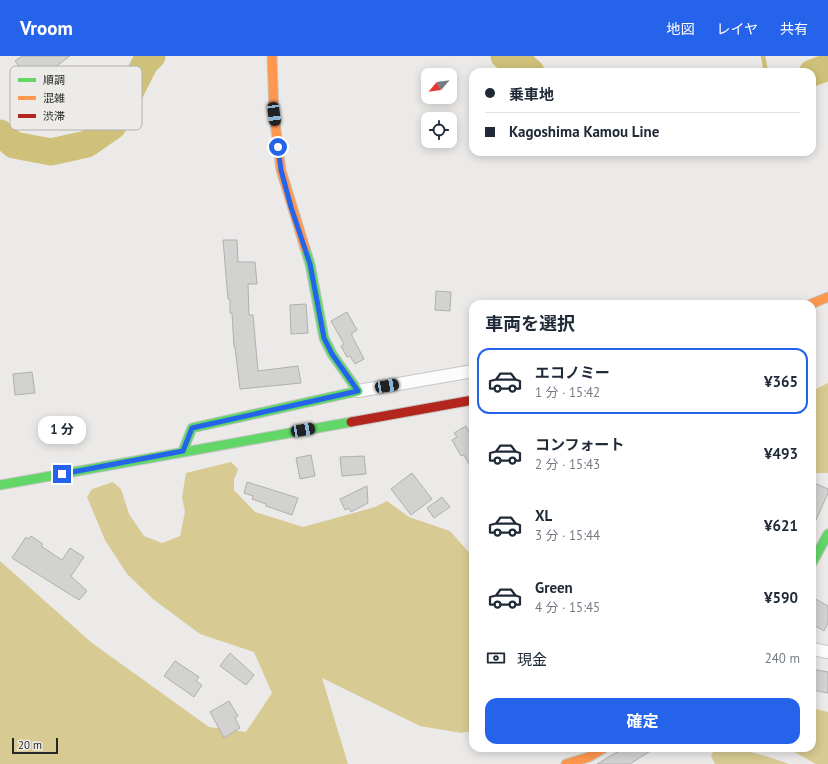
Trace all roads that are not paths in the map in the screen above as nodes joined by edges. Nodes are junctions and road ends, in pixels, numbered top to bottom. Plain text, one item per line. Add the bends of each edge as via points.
1 (272, 58) edge
2 (828, 297) edge
3 (816, 302) edge
4 (469, 372) edge
5 (358, 391) junction
6 (469, 401) edge
7 (183, 451) junction
8 (0, 485) edge
9 (828, 534) edge
10 (816, 556) edge
11 (816, 650) edge
12 (828, 652) edge
13 (597, 752) edge
14 (566, 764) edge

1 - 5 street via 274,114 281,170 310,264 324,338
2 - 3 street
4 - 5 street
5 - 7 street via 192,428
6 - 7 street
7 - 8 street
9 - 10 street
11 - 12 street
13 - 14 street

